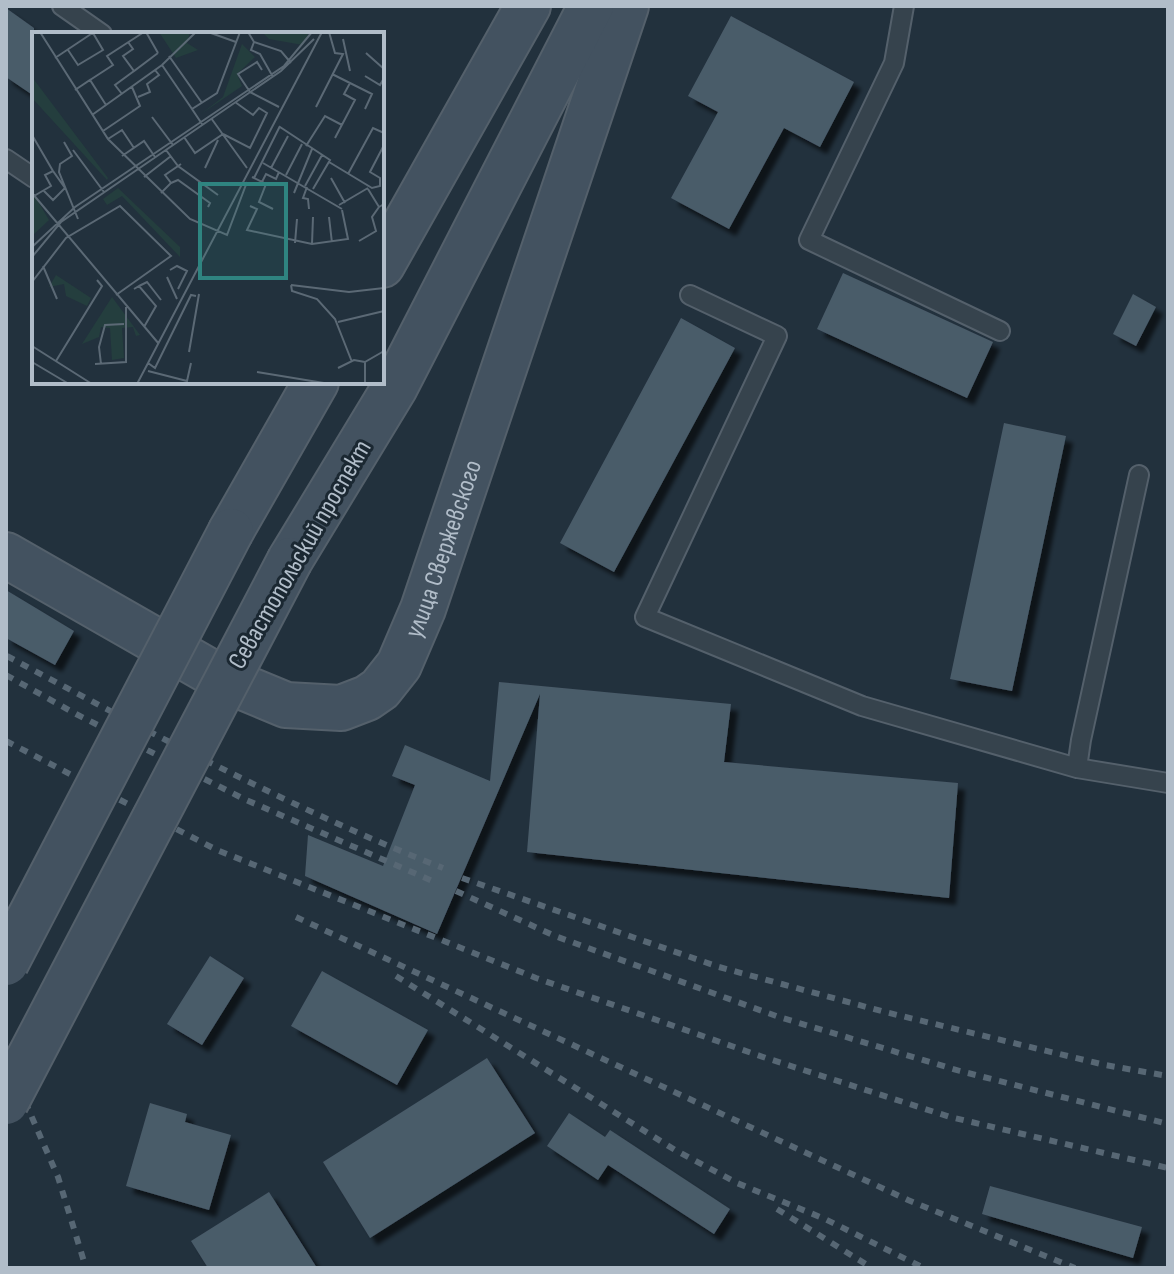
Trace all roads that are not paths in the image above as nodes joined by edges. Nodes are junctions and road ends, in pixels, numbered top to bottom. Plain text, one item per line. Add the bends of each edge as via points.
1 (62, 6) edge
2 (528, 6) edge
3 (591, 6) edge
4 (626, 6) edge
5 (904, 6) edge
6 (99, 32) edge
7 (6, 159) edge
8 (32, 177) edge
9 (384, 261) edge
10 (690, 295) dead end
11 (1000, 331) dead end
12 (315, 384) edge
13 (1139, 475) dead end
14 (6, 555) edge
15 (1077, 768) junction
16 (1168, 783) edge
17 (6, 963) edge
18 (6, 1102) edge

1 - 6 lane
2 - 9 main road
3 - 18 main road, Севастопольский проспект, bridge via 395,387 290,560
4 - 14 main road, улица Свержевского via 423,609 399,665 380,689 341,708 286,705 221,678
5 - 11 lane via 894,63 809,240
7 - 8 lane
10 - 15 lane via 777,336 645,617 862,706
12 - 17 main road, bridge via 231,531
13 - 15 lane
15 - 16 lane

